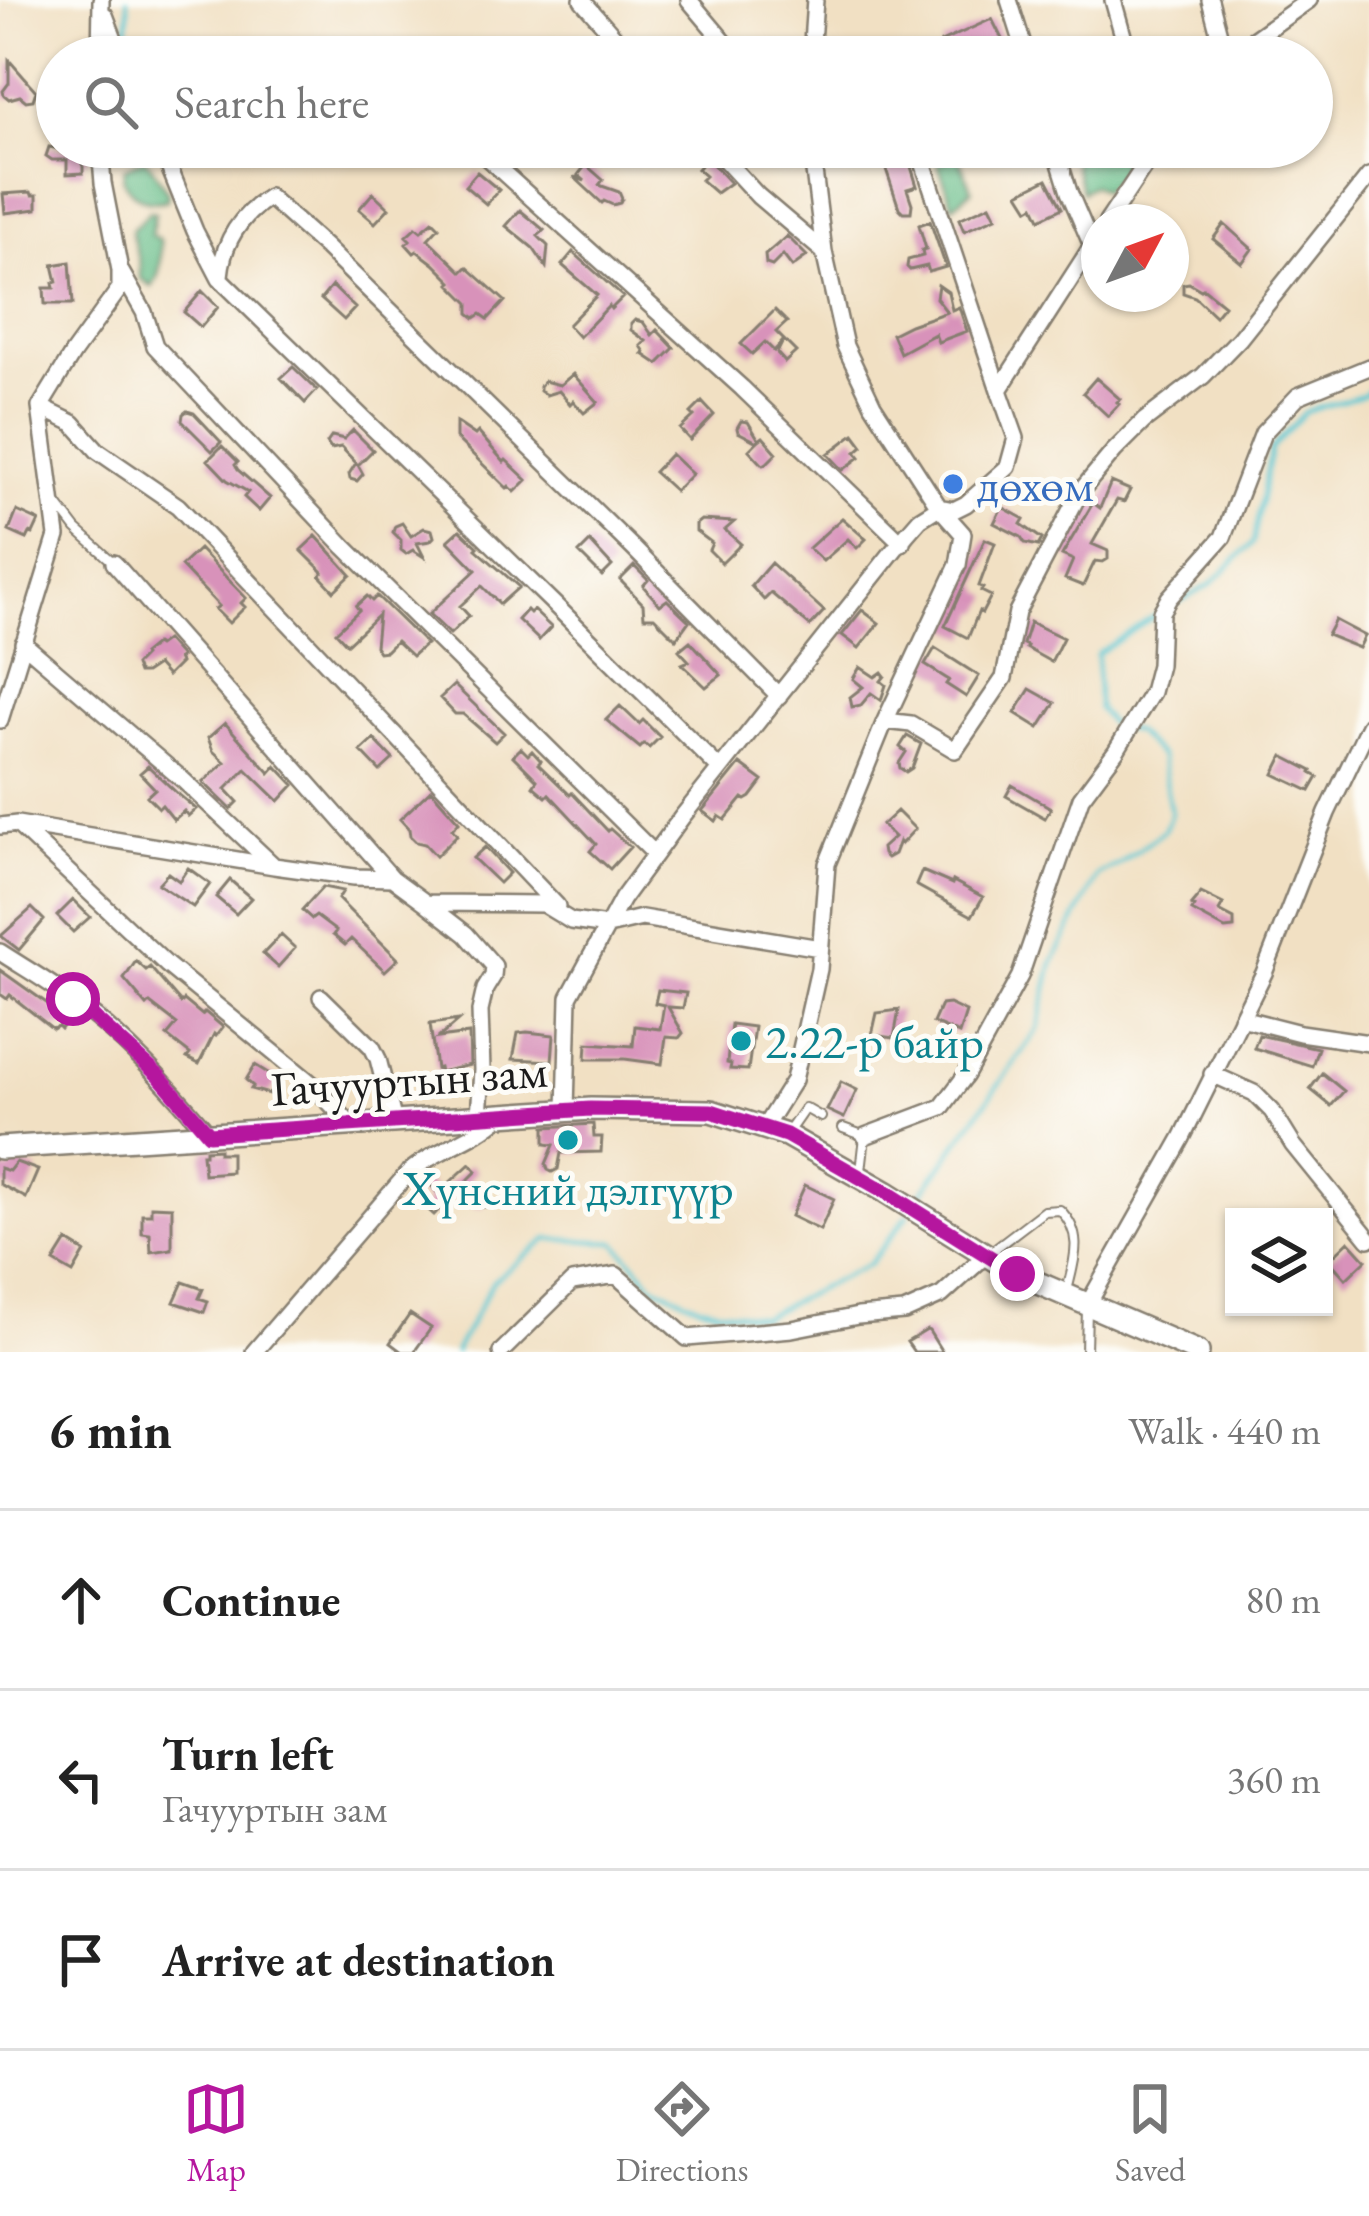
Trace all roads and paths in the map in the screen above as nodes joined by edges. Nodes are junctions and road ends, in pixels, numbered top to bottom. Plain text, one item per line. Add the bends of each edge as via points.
1 (582, 0) edge
2 (689, 0) edge
3 (814, 0) edge
4 (1009, 0) edge
5 (1113, 0) edge
6 (1210, 0) edge
7 (1309, 0) edge
8 (101, 2) edge
9 (100, 36) edge
10 (113, 36) edge
11 (614, 36) edge
12 (719, 36) edge
13 (812, 36) edge
14 (1020, 36) edge
15 (1123, 36) edge
16 (1221, 36) edge
17 (1257, 36) edge
18 (102, 168) edge
19 (170, 168) edge
20 (498, 168) edge
21 (732, 168) edge
22 (814, 168) edge
23 (925, 168) edge
24 (1062, 168) edge
25 (1141, 168) edge
26 (1369, 176) edge
27 (1118, 204) edge
28 (1081, 214) edge
29 (824, 252) junction
30 (1081, 264) edge
31 (120, 270) junction
32 (220, 279) junction
33 (1369, 368) edge
34 (999, 390) junction
35 (40, 406) junction
36 (50, 495) junction
37 (939, 507) junction
38 (902, 543) junction
39 (114, 563) joint
40 (23, 643) junction
41 (779, 696) junction
42 (0, 720) edge
43 (885, 721) junction
44 (1369, 725) edge
45 (720, 769) junction
46 (9, 825) edge
47 (655, 854) junction
48 (274, 866) junction
49 (392, 878) junction
50 (426, 903) junction
51 (571, 921) junction
52 (608, 926) junction
53 (820, 948) junction
54 (0, 952) edge
55 (321, 997) dead end
56 (1241, 1018) junction
57 (1369, 1043) edge
58 (1212, 1074) junction
59 (566, 1111) junction
60 (490, 1116) junction
61 (821, 1117) dead end
62 (394, 1122) junction
63 (351, 1125) junction
64 (843, 1129) dead end
65 (775, 1131) junction
66 (209, 1134) junction
67 (865, 1136) junction
68 (0, 1148) edge
69 (860, 1178) junction
70 (1369, 1239) edge
71 (986, 1255) junction
72 (1066, 1296) junction
73 (1088, 1306) junction
74 (254, 1352) edge
75 (501, 1352) edge
76 (1086, 1352) edge
77 (1198, 1352) edge

1 - 11 street
2 - 12 street
3 - 13 street
4 - 14 street
5 - 15 street
6 - 16 street
7 - 17 street
8 - 9 street
8 - 10 street
18 - 31 street
19 - 32 street
20 - 38 street
21 - 29 street
22 - 29 street
23 - 34 street
24 - 28 street
25 - 27 street
26 - 43 street via 1239,339 1144,421 1080,492 1017,612 1004,678 955,750 910,724
29 - 37 street via 844,346
30 - 34 street
31 - 35 street via 112,302
31 - 47 street via 155,346
32 - 41 street via 239,221 269,196
32 - 45 street
33 - 67 street via 1298,396 1263,433 1223,537 1161,612 1153,692 1081,798 1020,976 966,1075 941,1108
34 - 37 street via 1016,438 1008,467 966,504
35 - 36 street
35 - 51 street via 178,506
36 - 39 lane
36 - 40 street via 57,536
37 - 38 street
37 - 43 street via 963,534 958,565
38 - 41 street
39 - 49 street
40 - 42 street
40 - 48 street
41 - 45 street
43 - 53 street via 827,863
44 - 56 street
45 - 47 street
46 - 48 street
46 - 63 street
47 - 52 street
48 - 49 street
49 - 50 street
50 - 51 street via 543,904
50 - 60 street via 494,966 480,1010
51 - 52 street
52 - 53 street via 642,918
52 - 59 street via 568,997
53 - 65 street via 794,1080
54 - 66 street via 102,1024
55 - 62 street via 372,1047
56 - 57 street
56 - 58 street
58 - 70 street via 1272,1111
58 - 73 street
59 - 60 main road, Гачууртын зам
59 - 65 main road, Гачууртын зам via 711,1111
60 - 62 main road, Гачууртын зам
60 - 74 street via 472,1136 408,1173
61 - 65 lane via 805,1108
62 - 63 main road, Гачууртын зам
63 - 66 main road, Гачууртын зам
64 - 67 lane
65 - 69 main road, Гачууртын зам
66 - 68 main road, Гачууртын зам
67 - 69 lane
69 - 71 main road, Гачууртын зам
71 - 72 main road, Гачууртын зам
71 - 72 lane via 1043,1211 1060,1210 1076,1245
71 - 75 street via 942,1295 904,1312 687,1338 616,1275 572,1282
72 - 73 main road, Гачууртын зам
73 - 76 lane
73 - 77 main road, Гачууртын зам

